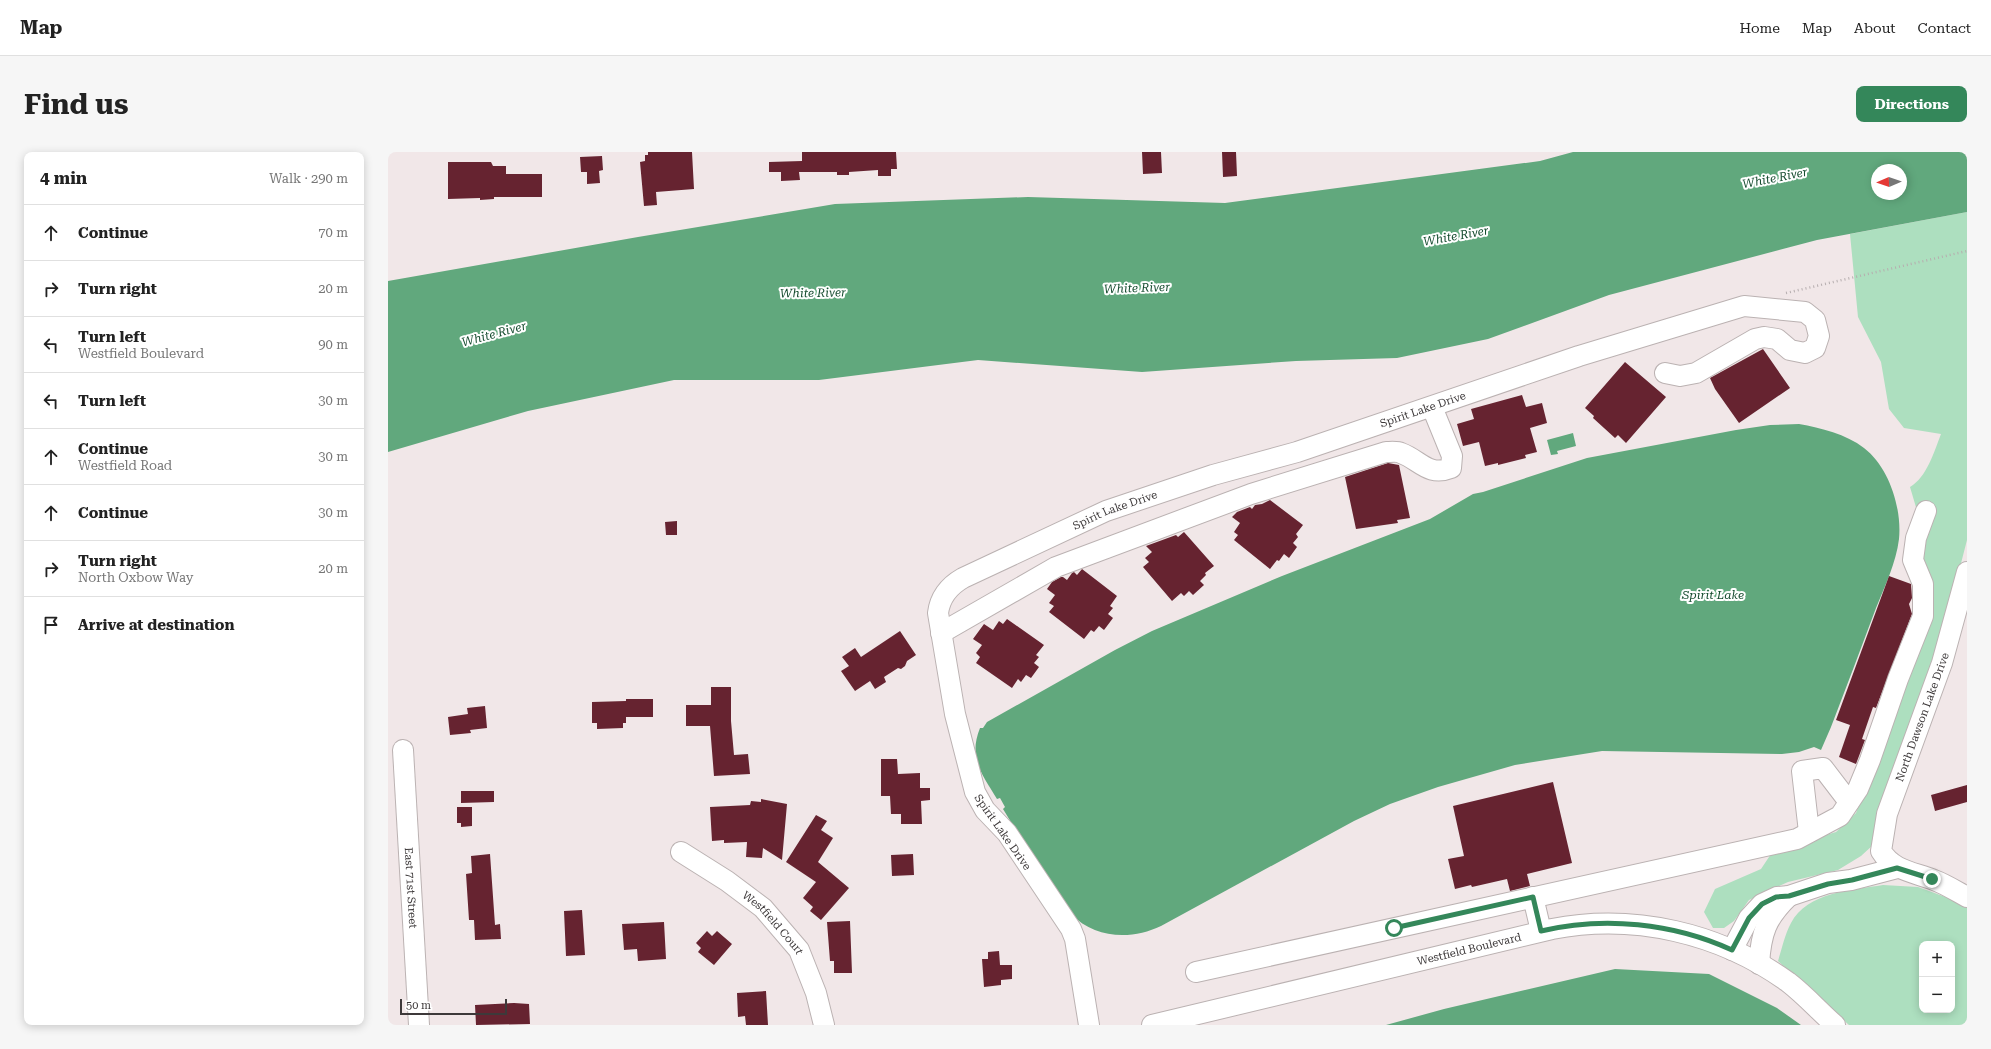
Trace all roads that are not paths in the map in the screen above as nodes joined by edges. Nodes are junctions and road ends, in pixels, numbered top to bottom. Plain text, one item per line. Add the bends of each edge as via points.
1 (1665, 374) dead end
2 (1432, 407) junction
3 (1926, 511) dead end
4 (1967, 572) edge
5 (941, 633) junction
6 (403, 750) dead end
7 (1849, 802) junction
8 (1809, 832) junction
9 (681, 852) dead end
10 (1888, 860) junction
11 (1783, 896) junction
12 (1533, 897) junction
13 (1967, 897) edge
14 (1541, 931) junction
15 (1732, 950) junction
16 (1759, 964) junction
17 (1196, 972) dead end
18 (1202, 1019) edge
19 (419, 1025) edge
20 (824, 1025) edge
21 (1089, 1025) edge
22 (1152, 1025) edge
23 (1835, 1025) edge

1 - 2 street, Spirit Lake Drive via 1680,376 1696,373 1755,339 1764,337 1777,339 1790,350 1805,353 1815,348 1819,336 1815,320 1805,312 1744,306 1579,356
2 - 5 street, Spirit Lake Drive via 1106,511 1036,543 963,578 950,587 939,605
2 - 5 street via 1452,456 1450,468 1442,472 1434,471 1401,453 1386,452 1251,494 1056,567
3 - 7 street via 1916,538 1914,560 1923,584 1923,616 1870,760 1858,789
4 - 10 street, North Dawson Lake Drive via 1942,663 1887,814
5 - 21 street, Spirit Lake Drive via 955,714 975,792 985,810 1007,833 1072,930
6 - 19 street, East 71st Street
7 - 8 street via 1840,816
7 - 8 street via 1823,768 1802,771
8 - 12 street via 1797,839
9 - 20 street, Westfield Court via 763,908 799,950 816,993
10 - 11 street via 1828,884
10 - 13 street
11 - 15 street via 1762,904 1749,918
11 - 16 street via 1766,924 1760,946
12 - 14 street
12 - 17 street
14 - 15 street, Westfield Boulevard via 1585,924 1638,925 1687,934
14 - 18 street, Westfield Boulevard
15 - 16 street, Westfield Boulevard
16 - 23 street, Westfield Boulevard via 1803,994
18 - 22 street, Westfield Boulevard

